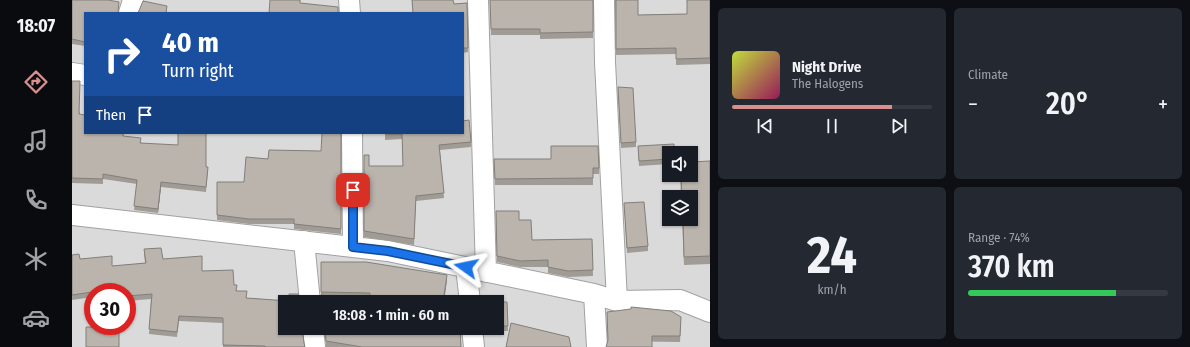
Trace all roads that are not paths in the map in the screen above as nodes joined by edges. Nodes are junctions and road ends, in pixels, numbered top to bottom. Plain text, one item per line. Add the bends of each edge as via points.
1 (133, 0) edge
2 (349, 0) edge
3 (478, 0) edge
4 (604, 0) edge
5 (130, 12) edge
6 (350, 12) edge
7 (72, 73) edge
8 (84, 75) edge
9 (352, 134) edge
10 (72, 215) edge
11 (304, 241) junction
12 (353, 247) junction
13 (466, 267) junction
14 (486, 272) junction
15 (594, 294) junction
16 (309, 295) edge
17 (469, 295) edge
18 (617, 301) junction
19 (710, 312) edge
20 (314, 335) edge
21 (473, 335) edge
22 (315, 347) edge
23 (474, 347) edge
24 (597, 347) edge

1 - 5 street
2 - 6 street
3 - 14 street
4 - 18 street
7 - 8 street
9 - 12 street
10 - 11 street
11 - 12 street
11 - 16 street
12 - 13 street via 388,251
13 - 14 street
13 - 17 street
14 - 15 street
15 - 18 street
15 - 24 street
18 - 19 street via 680,300
20 - 22 street
21 - 23 street

